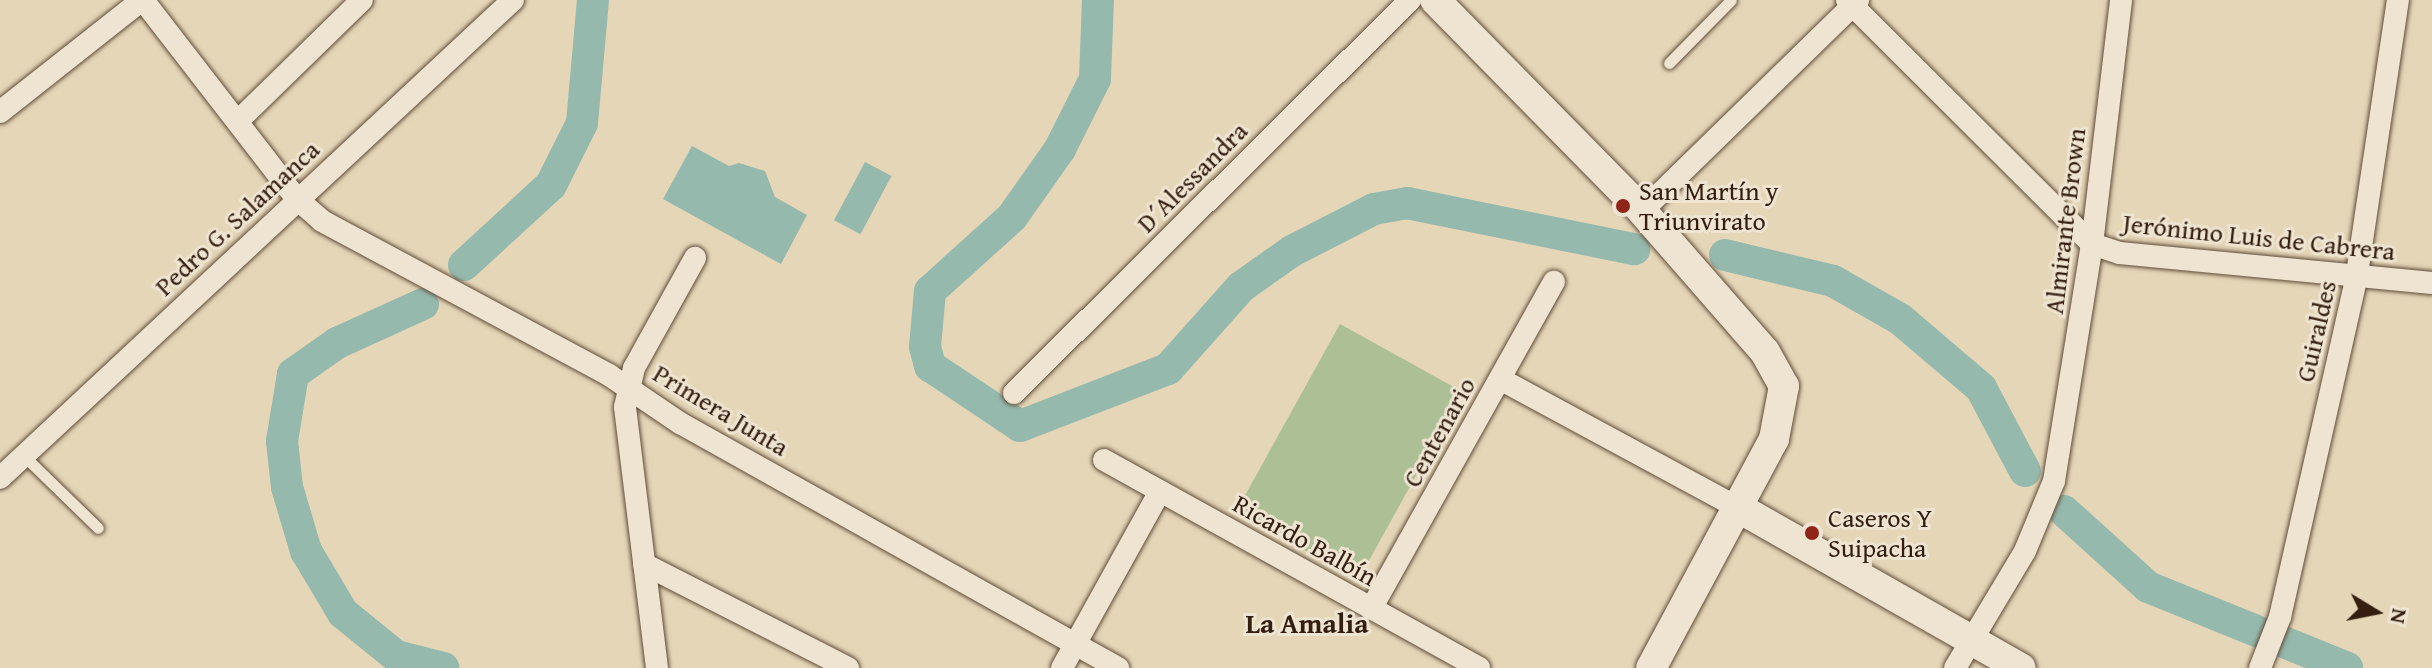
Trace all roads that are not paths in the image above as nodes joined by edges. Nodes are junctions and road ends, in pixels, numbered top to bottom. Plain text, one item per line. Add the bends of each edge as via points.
1 (142, 0) edge
2 (362, 0) edge
3 (513, 0) edge
4 (1410, 0) edge
5 (1435, 0) edge
6 (1731, 0) edge
7 (2121, 0) edge
8 (2398, 0) edge
9 (1852, 2) edge
10 (1669, 63) dead end
11 (0, 112) edge
12 (238, 121) junction
13 (297, 199) junction
14 (1642, 211) junction
15 (2092, 244) junction
16 (695, 258) dead end
17 (2357, 274) junction
18 (1554, 282) dead end
19 (2432, 283) edge
20 (1500, 379) junction
21 (627, 386) junction
22 (1014, 393) dead end
23 (24, 456) junction
24 (1104, 460) dead end
25 (0, 478) edge
26 (1160, 491) junction
27 (1739, 508) junction
28 (98, 528) dead end
29 (644, 564) junction
30 (1371, 609) junction
31 (1971, 639) junction
32 (1075, 644) junction
33 (657, 668) edge
34 (848, 668) edge
35 (1062, 668) edge
36 (1118, 668) edge
37 (1479, 668) edge
38 (1651, 668) edge
39 (1955, 668) edge
40 (2021, 668) edge
41 (2260, 668) edge

1 - 11 street
1 - 12 street, Primera Junta
2 - 12 street
3 - 13 street, Pedro G. Salamanca
4 - 22 street, D´Alessandra
5 - 14 main road
6 - 10 lane
7 - 15 street, Almirante Brown
8 - 17 street, Guiraldes
9 - 14 street
9 - 15 street, Jerónimo Luis de Cabrera
12 - 13 street, Primera Junta
13 - 21 street, Primera Junta via 322,221
13 - 23 street, Pedro G. Salamanca
14 - 27 main road via 1765,352 1784,386 1781,419
15 - 17 street, Jerónimo Luis de Cabrera via 2120,253
15 - 31 street, Almirante Brown via 2062,448 2043,515
16 - 21 street
17 - 19 street, Jerónimo Luis de Cabrera
17 - 41 street, Guiraldes via 2280,617
18 - 20 street, Centenario
20 - 27 street
20 - 30 street, Centenario
21 - 29 street
21 - 32 street, Primera Junta via 680,423
23 - 25 street, Pedro G. Salamanca
23 - 28 lane
24 - 26 street, Ricardo Balbín
26 - 30 street, Ricardo Balbín
26 - 32 street
27 - 31 main road
27 - 38 main road
29 - 33 street
29 - 34 street
30 - 37 street, Ricardo Balbín
31 - 39 street, Almirante Brown
31 - 40 main road
32 - 35 street
32 - 36 street, Primera Junta

